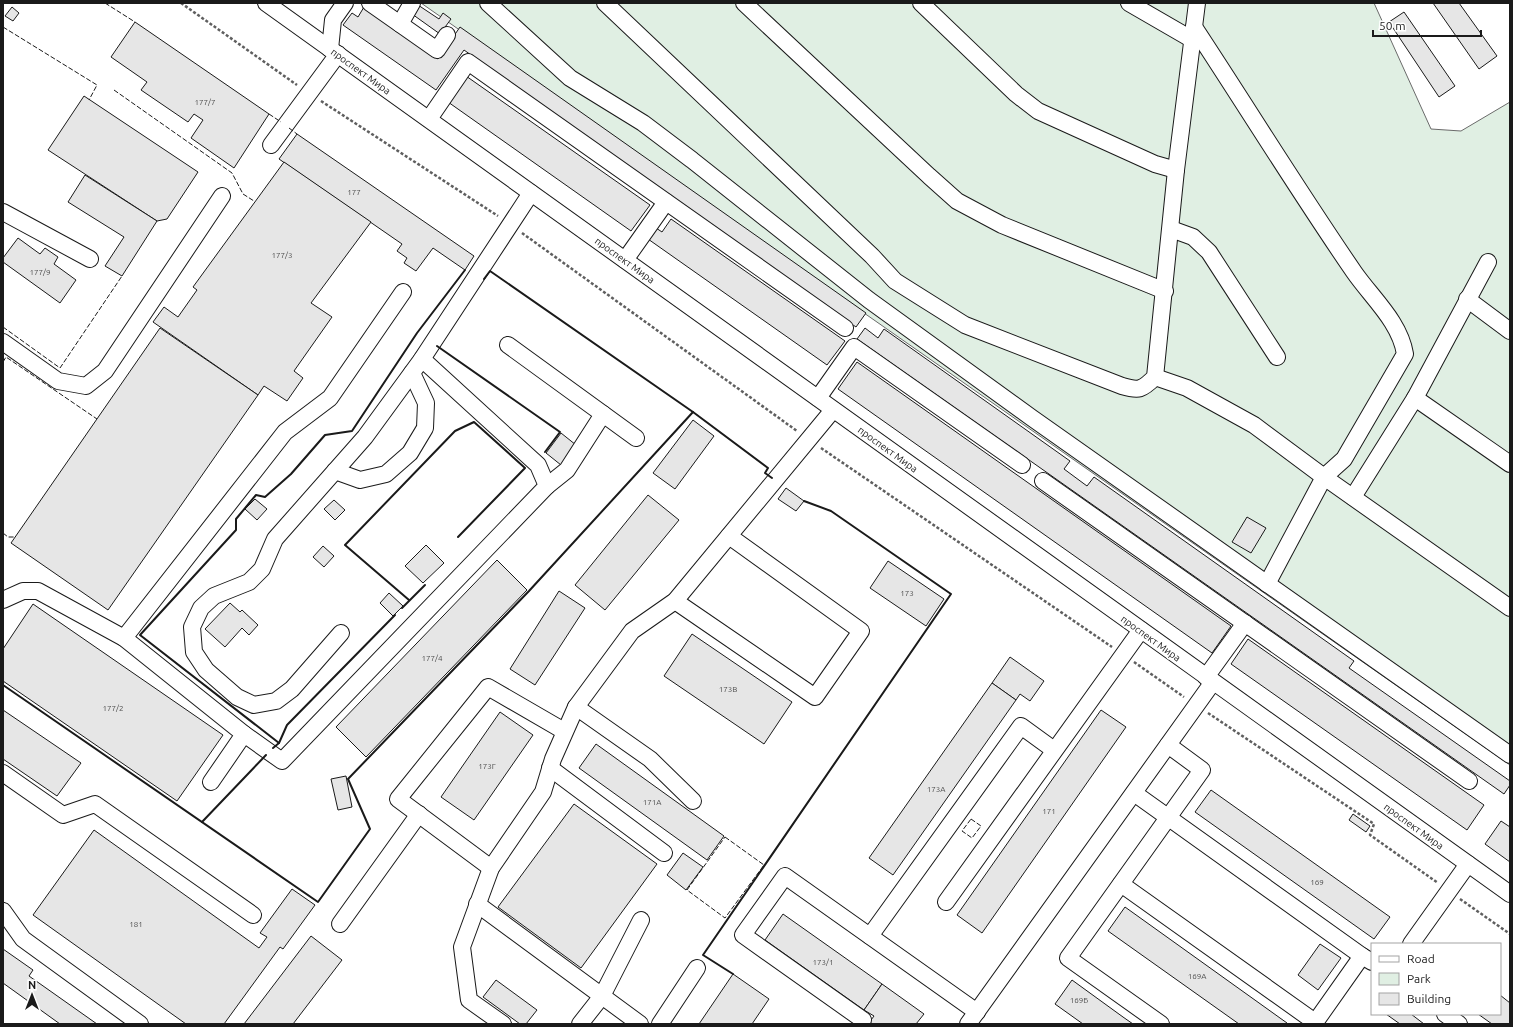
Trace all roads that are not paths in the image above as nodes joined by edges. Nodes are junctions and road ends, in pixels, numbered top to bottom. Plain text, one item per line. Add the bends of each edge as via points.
1 (266, 3) edge
2 (345, 3) edge
3 (370, 3) edge
4 (412, 3) edge
5 (488, 3) edge
6 (605, 3) edge
7 (744, 3) edge
8 (921, 3) edge
9 (1128, 3) edge
10 (1197, 3) edge
11 (282, 9) edge
12 (400, 24) junction
13 (447, 34) dead end
14 (1194, 34) junction
15 (334, 52) junction
16 (428, 119) junction
17 (271, 145) dead end
18 (1176, 170) junction
19 (531, 193) junction
20 (222, 196) dead end
21 (666, 202) junction
22 (3, 212) edge
23 (1171, 229) junction
24 (90, 259) dead end
25 (625, 260) junction
26 (1488, 262) dead end
27 (1165, 291) junction
28 (403, 292) dead end
29 (1467, 299) junction
30 (846, 328) dead end
31 (1510, 331) edge
32 (3, 342) edge
33 (508, 345) dead end
34 (1277, 357) dead end
35 (422, 359) junction
36 (412, 373) junction
37 (1155, 377) junction
38 (818, 398) junction
39 (1416, 398) junction
40 (833, 410) junction
41 (603, 414) junction
42 (636, 438) dead end
43 (1510, 464) edge
44 (1022, 465) dead end
45 (335, 471) junction
46 (1324, 477) junction
47 (1043, 481) dead end
48 (547, 486) junction
49 (1353, 498) junction
50 (729, 536) junction
51 (1267, 584) junction
52 (3, 600) edge
53 (675, 601) junction
54 (1510, 608) edge
55 (1245, 623) junction
56 (1140, 630) junction
57 (340, 633) dead end
58 (124, 638) junction
59 (1210, 680) junction
60 (576, 707) junction
61 (564, 731) junction
62 (244, 734) junction
63 (1168, 745) junction
64 (1054, 750) junction
65 (1510, 755) edge
66 (550, 768) junction
67 (3, 773) edge
68 (1469, 781) dead end
69 (211, 782) dead end
70 (1134, 793) junction
71 (693, 801) dead end
72 (419, 814) junction
73 (1169, 818) junction
74 (664, 853) dead end
75 (1468, 864) junction
76 (490, 868) junction
77 (1121, 884) junction
78 (1510, 894) edge
79 (946, 902) dead end
80 (478, 904) junction
81 (3, 911) edge
82 (253, 915) dead end
83 (640, 920) dead end
84 (340, 924) dead end
85 (870, 936) junction
86 (1412, 943) edge
87 (1367, 959) edge
88 (697, 968) dead end
89 (602, 996) junction
90 (1446, 1015) edge
91 (973, 1018) edge
92 (1314, 1023) edge
93 (140, 1024) edge
94 (503, 1024) edge
95 (580, 1024) edge
96 (640, 1024) edge
97 (660, 1024) edge
98 (860, 1024) edge
99 (1161, 1024) edge
100 (1459, 1024) edge

1 - 11 street, проспект Мира
2 - 15 street via 333,20
3 - 12 street
4 - 12 street
5 - 51 street via 570,78 643,123 869,300
6 - 37 street via 872,256 895,281 965,325 1122,386 1136,390 1146,386
7 - 27 street via 957,201 1002,225
8 - 18 street via 1016,94 1038,111 1154,164
9 - 14 street
10 - 14 street
11 - 15 street, проспект Мира
12 - 13 street via 437,50
14 - 18 street
14 - 46 street via 1354,272 1397,329 1403,343 1405,354 1344,459
15 - 16 street, проспект Мира
15 - 17 street via 309,93
16 - 19 street, проспект Мира
16 - 21 street via 468,62
18 - 23 street
19 - 25 street, проспект Мира
19 - 35 street
20 - 32 street via 105,371 86,386 58,381
21 - 25 street
21 - 30 street
22 - 24 street
23 - 27 street
23 - 34 street via 1193,237 1209,252
25 - 38 street, проспект Мира
26 - 29 street
27 - 37 street
28 - 58 street via 330,398 285,432
29 - 31 street
29 - 39 street
33 - 41 street
35 - 36 street
35 - 48 street via 538,465
36 - 45 street via 365,437
36 - 45 street via 426,403 425,428 410,453 386,474 360,480
37 - 46 street via 1187,388 1254,425
38 - 40 street, проспект Мира
38 - 44 street via 854,347
39 - 43 street
39 - 49 street
40 - 50 street
40 - 56 street, проспект Мира
41 - 42 street
41 - 48 street via 567,470
45 - 57 street via 274,539 262,569 249,582 214,596 201,608 192,627 194,652 206,670 237,697 254,705 276,701 292,689
46 - 49 street
46 - 51 street
47 - 55 street
48 - 62 street via 282,762
49 - 54 street
50 - 53 street
50 - 53 street via 861,631 815,697
51 - 65 street
52 - 58 street via 23,591 38,591
53 - 60 street via 632,631
55 - 59 street
55 - 68 street
56 - 59 street, проспект Мира
56 - 64 street
58 - 62 street
59 - 63 street
59 - 75 street, проспект Мира
60 - 61 street
60 - 71 street via 650,759
61 - 66 street
61 - 72 street via 488,687 398,799
62 - 69 street
63 - 70 street
63 - 73 street via 1202,770
64 - 79 street
64 - 85 street via 1021,726
66 - 74 street
66 - 76 street via 543,792
67 - 82 street via 63,815 95,804
70 - 73 street
70 - 91 street
72 - 76 street
72 - 84 street
73 - 77 street
73 - 87 street
75 - 78 street, проспект Мира
75 - 86 street
76 - 80 street
77 - 92 street
77 - 99 street via 1068,958
80 - 89 street
80 - 94 street via 462,947 470,1000
81 - 93 street via 23,939
83 - 89 street
85 - 91 street
85 - 98 street via 785,876 743,935 863,1020
87 - 92 street
88 - 97 street
89 - 95 street
89 - 96 street
90 - 100 street

